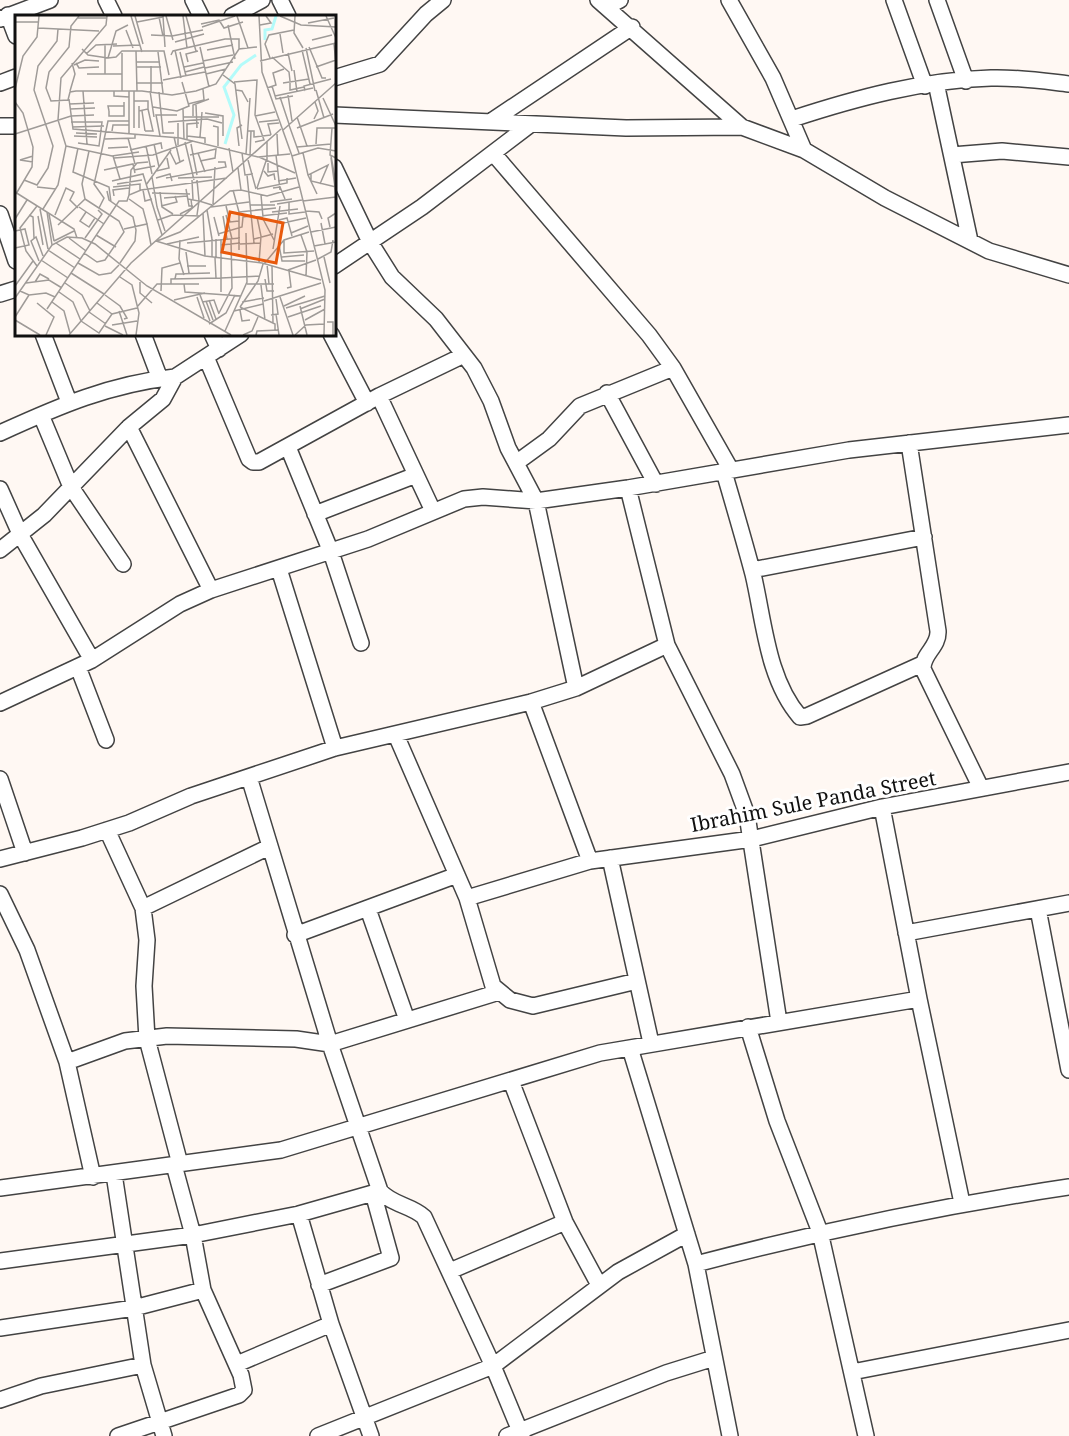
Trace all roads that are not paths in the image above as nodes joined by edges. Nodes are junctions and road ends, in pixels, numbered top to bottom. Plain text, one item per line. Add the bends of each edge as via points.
1 (50, 0) edge
2 (106, 0) edge
3 (193, 0) edge
4 (261, 0) edge
5 (280, 0) edge
6 (443, 0) edge
7 (729, 0) edge
8 (894, 0) edge
9 (937, 0) edge
10 (608, 2) edge
11 (12, 11) edge
12 (114, 15) edge
13 (200, 15) edge
14 (234, 15) edge
15 (288, 15) edge
16 (632, 27) junction
17 (15, 30) edge
18 (15, 77) edge
19 (336, 77) edge
20 (966, 81) junction
21 (0, 83) edge
22 (1069, 84) edge
23 (930, 85) junction
24 (336, 115) edge
25 (792, 119) junction
26 (493, 120) junction
27 (531, 124) junction
28 (742, 127) junction
29 (804, 150) junction
30 (493, 153) junction
31 (952, 155) junction
32 (1069, 157) edge
33 (336, 171) edge
34 (0, 214) edge
35 (970, 241) junction
36 (370, 242) junction
37 (15, 258) edge
38 (336, 265) edge
39 (1069, 275) edge
40 (15, 288) edge
41 (0, 294) edge
42 (44, 336) edge
43 (144, 336) edge
44 (212, 336) edge
45 (238, 336) edge
46 (332, 336) edge
47 (212, 353) junction
48 (464, 355) junction
49 (673, 368) junction
50 (167, 378) junction
51 (607, 393) junction
52 (373, 399) junction
53 (69, 402) junction
54 (41, 415) junction
55 (1069, 425) edge
56 (129, 427) junction
57 (0, 431) edge
58 (909, 443) junction
59 (288, 447) junction
60 (516, 463) junction
61 (728, 471) junction
62 (416, 475) junction
63 (656, 483) junction
64 (71, 487) junction
65 (628, 488) junction
66 (0, 489) edge
67 (536, 501) junction
68 (433, 511) junction
69 (315, 514) junction
70 (21, 536) junction
71 (924, 537) junction
72 (0, 550) edge
73 (331, 552) junction
74 (123, 564) dead end
75 (279, 569) junction
76 (752, 570) junction
77 (212, 590) junction
78 (361, 643) dead end
79 (667, 645) junction
80 (85, 664) junction
81 (922, 664) junction
82 (576, 688) junction
83 (531, 702) junction
84 (0, 703) edge
85 (396, 735) junction
86 (106, 740) dead end
87 (335, 748) junction
88 (1069, 772) edge
89 (249, 777) junction
90 (0, 779) edge
91 (981, 789) junction
92 (882, 807) junction
93 (107, 830) junction
94 (752, 839) junction
95 (269, 847) junction
96 (25, 853) junction
97 (610, 858) junction
98 (0, 859) edge
99 (590, 861) junction
100 (457, 875) junction
101 (0, 894) edge
102 (467, 898) junction
103 (1069, 903) edge
104 (143, 908) junction
105 (368, 909) junction
106 (1038, 909) junction
107 (6, 922) edge
108 (906, 933) junction
109 (295, 935) junction
110 (637, 981) junction
111 (499, 992) junction
112 (919, 999) junction
113 (407, 1020) junction
114 (779, 1022) junction
115 (748, 1027) junction
116 (147, 1039) junction
117 (651, 1043) junction
118 (330, 1044) junction
119 (630, 1048) junction
120 (67, 1062) junction
121 (1069, 1070) edge
122 (511, 1081) junction
123 (360, 1126) junction
124 (177, 1165) junction
125 (114, 1174) junction
126 (93, 1177) junction
127 (1069, 1187) edge
128 (0, 1188) edge
129 (377, 1192) junction
130 (962, 1203) junction
131 (298, 1214) junction
132 (565, 1222) junction
133 (820, 1232) junction
134 (687, 1234) junction
135 (192, 1235) junction
136 (125, 1246) junction
137 (0, 1261) edge
138 (696, 1264) junction
139 (450, 1271) junction
140 (318, 1285) junction
141 (600, 1285) junction
142 (203, 1290) junction
143 (134, 1308) junction
144 (331, 1324) junction
145 (0, 1328) edge
146 (1069, 1330) edge
147 (714, 1358) junction
148 (237, 1364) junction
149 (143, 1365) junction
150 (493, 1366) junction
151 (852, 1372) junction
152 (0, 1400) edge
153 (364, 1418) junction
154 (161, 1429) edge
155 (516, 1434) edge
156 (118, 1436) edge
157 (318, 1436) edge
158 (371, 1436) edge
159 (730, 1436) edge
160 (866, 1436) edge

1 - 11 street
2 - 12 street
3 - 13 street
4 - 14 street
5 - 15 street
6 - 19 street via 380,64
7 - 25 street
8 - 23 street
9 - 20 street
10 - 16 street
11 - 17 street
16 - 26 street
16 - 28 street
18 - 21 street
20 - 22 street via 991,78
20 - 23 street
23 - 25 street via 857,97
23 - 31 street
24 - 26 street
25 - 29 street
26 - 27 street
27 - 28 street
27 - 30 street
28 - 29 street
29 - 35 street via 885,198
30 - 36 street
30 - 49 street via 649,334
31 - 32 street via 1002,151
31 - 35 street
33 - 36 street
34 - 37 street
35 - 39 street via 989,251
36 - 38 street
36 - 48 street via 392,277 436,319
40 - 41 street
42 - 53 street
43 - 50 street
44 - 47 street
45 - 47 street
46 - 52 street
47 - 50 street
47 - 59 street via 249,459 260,462
48 - 52 street
48 - 60 street via 491,401
49 - 51 street
49 - 61 street
50 - 53 street via 123,384
50 - 56 street via 163,399
51 - 60 street via 580,406 549,439
51 - 63 street
52 - 59 street
52 - 62 street
53 - 54 street
54 - 57 street
54 - 64 street
55 - 58 street
56 - 64 street
56 - 77 street
58 - 61 street
58 - 71 street
59 - 69 street
60 - 67 street
61 - 63 street
61 - 76 street
62 - 68 street
62 - 69 street
63 - 65 street
64 - 70 street
64 - 74 street
65 - 67 street
65 - 79 street
66 - 70 street
67 - 68 street via 483,497
67 - 82 street
68 - 73 street
69 - 73 street
70 - 72 street
70 - 80 street
71 - 76 street
71 - 81 street via 939,638
73 - 75 street
73 - 78 street
75 - 77 street
75 - 87 street
76 - 81 street via 771,658 800,717
77 - 80 street via 180,604
79 - 82 street
79 - 94 street via 732,774
80 - 84 street
80 - 86 street
81 - 91 street
82 - 83 street
83 - 85 street
83 - 99 street
85 - 87 street
85 - 100 street
87 - 89 street
88 - 91 street, Ibrahim Sule Panda Street
89 - 93 street
89 - 95 street
90 - 96 street
91 - 92 street, Ibrahim Sule Panda Street
92 - 94 street, Ibrahim Sule Panda Street
92 - 108 street
93 - 96 street
93 - 104 street
94 - 97 street, Ibrahim Sule Panda Street
94 - 114 street
95 - 104 street
95 - 109 street
96 - 98 street
97 - 99 street, Ibrahim Sule Panda Street
97 - 110 street
99 - 102 street, Ibrahim Sule Panda Street
100 - 102 street
100 - 105 street
101 - 107 street
102 - 111 street via 492,982
103 - 106 street
104 - 116 street via 147,940
105 - 109 street
105 - 113 street
106 - 108 street
106 - 121 street
107 - 120 street via 27,950
108 - 112 street
109 - 118 street
110 - 111 street via 533,1006 510,1000
110 - 117 street
111 - 113 street
112 - 114 street
112 - 130 street
113 - 118 street
114 - 115 street
115 - 117 street
115 - 133 street via 777,1121
116 - 118 street via 228,1037
116 - 120 street via 125,1041
116 - 124 street
117 - 119 street
118 - 123 street
119 - 122 street via 600,1053
119 - 134 street
120 - 126 street
122 - 123 street
122 - 132 street
123 - 124 street via 281,1150
123 - 129 street
124 - 125 street
124 - 135 street
125 - 126 street
125 - 136 street
126 - 128 street
127 - 130 street
129 - 131 street
129 - 139 street via 424,1217
129 - 140 street via 391,1258
130 - 133 street
131 - 135 street
131 - 140 street
132 - 139 street
132 - 141 street
133 - 138 street
133 - 151 street
134 - 138 street
134 - 141 street
135 - 136 street
135 - 142 street
136 - 137 street
136 - 143 street
138 - 147 street
139 - 150 street
140 - 144 street
141 - 150 street
142 - 143 street
142 - 148 street
143 - 145 street
143 - 149 street
144 - 148 street
144 - 153 street
146 - 151 street
147 - 155 street via 666,1372
147 - 159 street
148 - 154 street via 244,1385 239,1395
149 - 152 street via 41,1386
149 - 154 street
150 - 153 street
150 - 155 street
151 - 160 street
153 - 157 street
153 - 158 street
154 - 156 street

